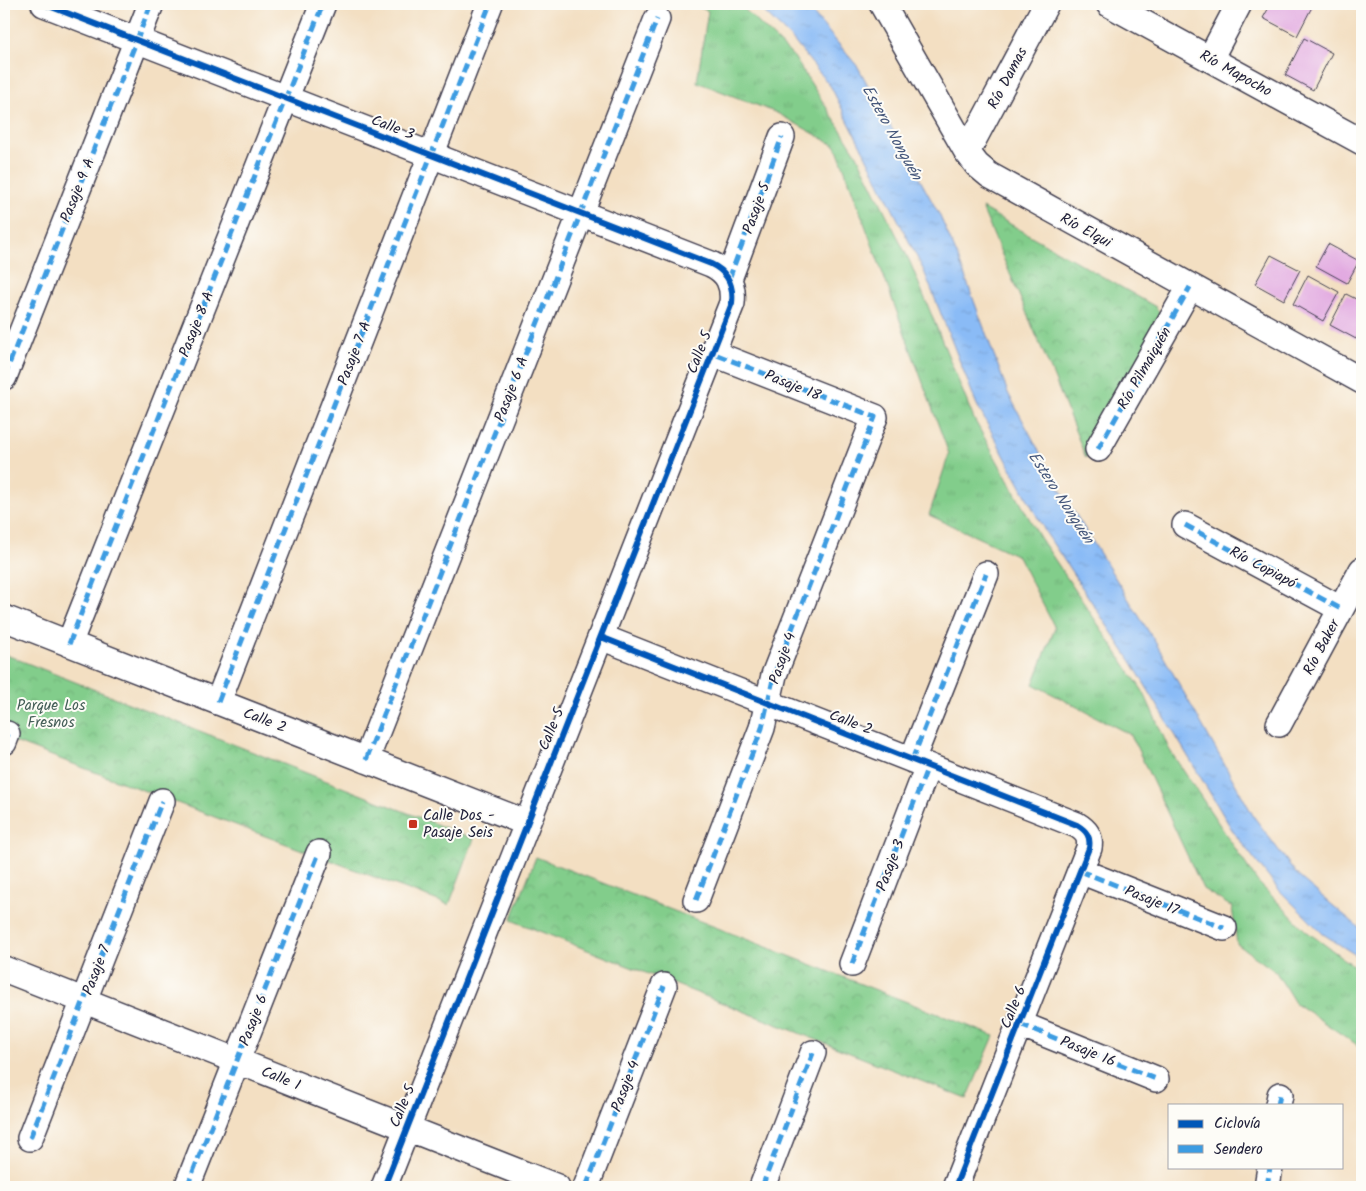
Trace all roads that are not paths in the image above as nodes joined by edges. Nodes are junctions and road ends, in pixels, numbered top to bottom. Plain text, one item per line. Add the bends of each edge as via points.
1 (44, 4) edge
2 (151, 4) edge
3 (323, 4) edge
4 (490, 4) edge
5 (882, 4) edge
6 (1046, 4) edge
7 (1109, 4) edge
8 (1239, 4) edge
9 (657, 19) dead end
10 (137, 40) junction
11 (1210, 58) junction
12 (285, 98) junction
13 (782, 137) dead end
14 (1362, 142) edge
15 (967, 152) junction
16 (432, 155) junction
17 (581, 213) junction
18 (729, 279) junction
19 (1190, 287) junction
20 (712, 353) junction
21 (4, 377) edge
22 (1362, 381) edge
23 (875, 417) joint
24 (1098, 449) dead end
25 (1185, 525) dead end
26 (1362, 570) edge
27 (986, 574) dead end
28 (1341, 609) junction
29 (4, 618) edge
30 (601, 637) junction
31 (69, 644) junction
32 (218, 702) junction
33 (768, 703) junction
34 (1280, 724) dead end
35 (366, 760) junction
36 (920, 763) junction
37 (162, 801) dead end
38 (527, 823) junction
39 (1089, 835) joint
40 (319, 853) dead end
41 (1080, 871) junction
42 (696, 900) dead end
43 (1224, 928) dead end
44 (852, 964) dead end
45 (4, 969) edge
46 (664, 986) dead end
47 (84, 1001) junction
48 (1020, 1024) junction
49 (813, 1054) dead end
50 (237, 1061) junction
51 (1156, 1079) dead end
52 (407, 1128) junction
53 (30, 1138) dead end
54 (1270, 1168) edge
55 (188, 1187) edge
56 (384, 1187) edge
57 (557, 1187) edge
58 (586, 1187) edge
59 (762, 1187) edge
60 (955, 1187) edge
61 (1267, 1187) edge

1 - 10 street, Calle 3
2 - 10 street, Pasaje 9 A
3 - 12 street, Pasaje 8 A
4 - 16 street, Pasaje 7 A
5 - 15 street, Río Elqui
6 - 15 street, Río Damas
7 - 11 street, Río Mapocho
8 - 11 street
9 - 17 street, Pasaje 6 A
10 - 12 street, Calle 3
10 - 21 street, Pasaje 9 A
11 - 14 street, Río Mapocho
12 - 16 street, Calle 3
12 - 31 street, Pasaje 8 A
13 - 18 street, Pasaje 5
15 - 19 street, Río Elqui via 989,175 1005,185
16 - 17 street, Calle 3
16 - 32 street, Pasaje 7 A
17 - 18 street, Calle 3 via 718,267
17 - 35 street, Pasaje 6 A
18 - 20 street, Calle 5 via 732,303
19 - 22 street, Río Elqui
19 - 24 street, Río Pilmaiquén
20 - 23 street, Pasaje 18
20 - 30 street, Calle 5
23 - 33 street, Pasaje 4 via 774,675
25 - 28 street, Río Copiapó
26 - 28 street, Río Baker
27 - 36 street, Pasaje 3
28 - 34 street, Río Baker
29 - 31 street, Calle 2
30 - 33 street, Calle 2
30 - 38 street, Calle 5
31 - 32 street, Calle 2
32 - 35 street, Calle 2
33 - 36 street, Calle 2
33 - 42 street, Pasaje 4 via 762,728
35 - 38 street, Calle 2
36 - 39 street, Calle 2 via 1077,825
36 - 44 street, Pasaje 3
37 - 47 street, Pasaje 7
38 - 52 street, Calle 5
39 - 41 street, Calle 6 via 1089,848
40 - 50 street, Pasaje 6
41 - 43 street, Pasaje 17
41 - 48 street, Calle 6
45 - 47 street, Calle 1
46 - 58 street, Pasaje 4
47 - 50 street, Calle 1
47 - 53 street, Pasaje 7
48 - 51 street, Pasaje 16
48 - 60 street, Calle 6
49 - 59 street
50 - 52 street, Calle 1
50 - 55 street, Pasaje 6
52 - 56 street, Calle 5
52 - 57 street, Calle 1
54 - 61 street

